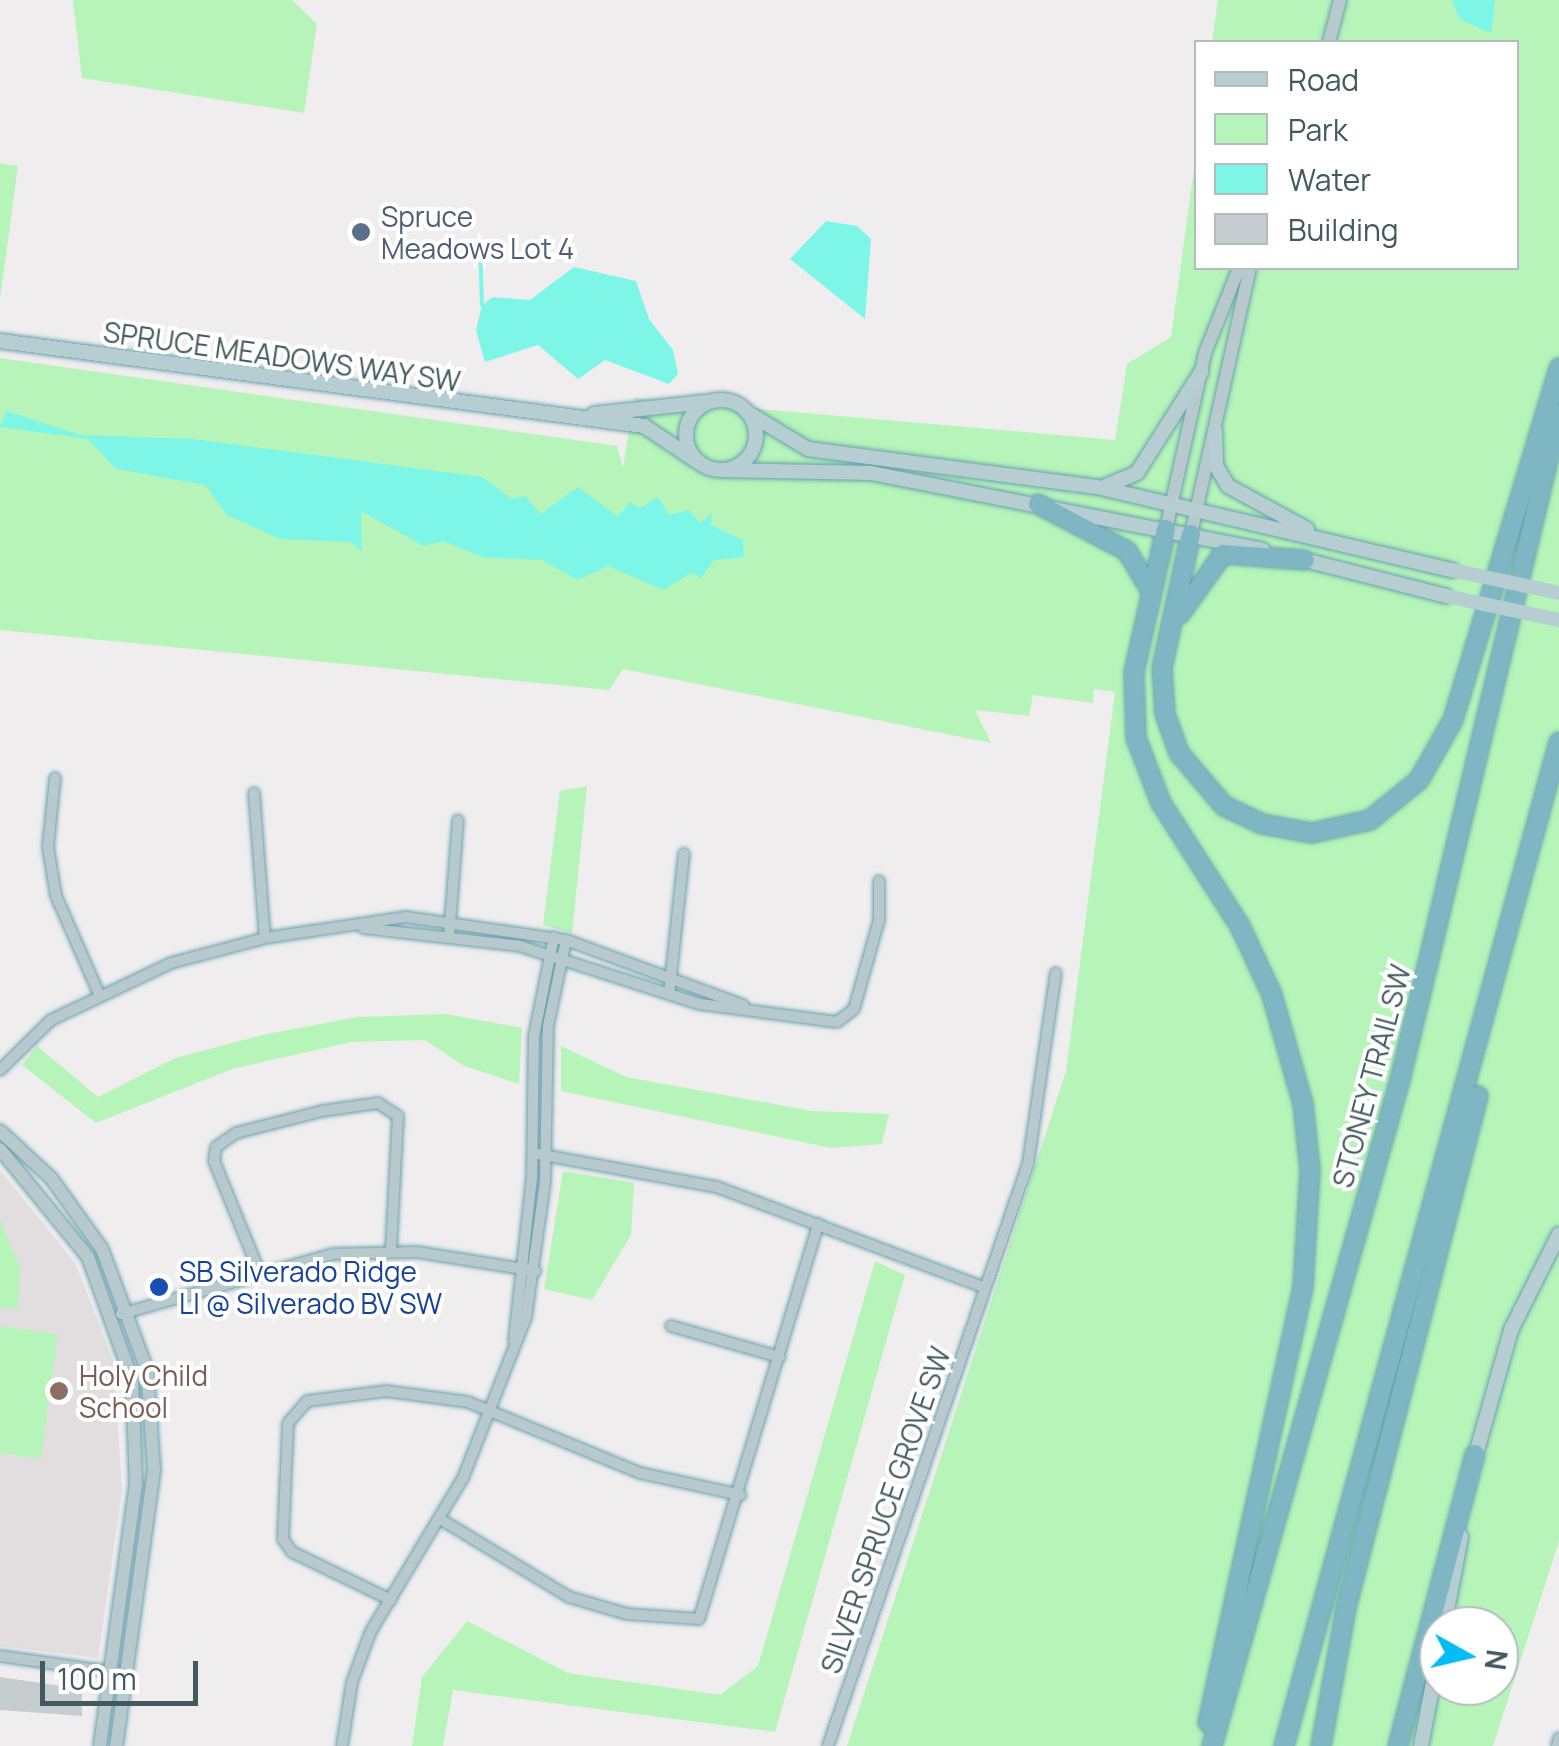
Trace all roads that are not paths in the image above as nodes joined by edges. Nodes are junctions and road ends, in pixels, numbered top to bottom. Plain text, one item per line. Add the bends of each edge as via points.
1 (1340, 0) edge
2 (1330, 40) edge
3 (1238, 270) edge
4 (1250, 270) edge
5 (0, 341) edge
6 (1559, 368) edge
7 (1201, 372) junction
8 (715, 400) junction
9 (1559, 414) edge
10 (749, 415) junction
11 (558, 418) junction
12 (1215, 431) junction
13 (698, 462) junction
14 (720, 470) junction
15 (1097, 487) junction
16 (1038, 504) junction
17 (1172, 506) junction
18 (1196, 512) junction
19 (1166, 529) junction
20 (1191, 534) junction
21 (1335, 542) junction
22 (1305, 560) junction
23 (1151, 592) junction
24 (1559, 593) edge
25 (1559, 620) edge
26 (1167, 642) junction
27 (1559, 742) edge
28 (56, 778) dead end
29 (254, 794) dead end
30 (458, 820) dead end
31 (684, 854) dead end
32 (878, 881) dead end
33 (1522, 898) junction
34 (450, 920) junction
35 (352, 926) junction
36 (449, 937) junction
37 (266, 938) junction
38 (560, 939) junction
39 (556, 955) junction
40 (1056, 972) dead end
41 (670, 977) junction
42 (99, 994) junction
43 (668, 994) junction
44 (743, 1005) junction
45 (0, 1070) edge
46 (0, 1131) edge
47 (0, 1149) edge
48 (539, 1154) junction
49 (818, 1224) junction
50 (1559, 1234) edge
51 (391, 1251) junction
52 (528, 1270) junction
53 (259, 1271) junction
54 (985, 1288) junction
55 (130, 1311) junction
56 (115, 1316) junction
57 (672, 1326) dead end
58 (780, 1357) junction
59 (492, 1408) junction
60 (1475, 1454) junction
61 (741, 1495) junction
62 (442, 1520) junction
63 (391, 1600) junction
64 (1448, 1606) edge
65 (0, 1656) edge
66 (110, 1672) junction
67 (126, 1674) junction
68 (1429, 1706) edge
69 (1559, 1738) edge
70 (100, 1746) edge
71 (116, 1746) edge
72 (342, 1746) edge
73 (828, 1746) edge
74 (1204, 1746) edge
75 (1212, 1746) edge
76 (1284, 1746) edge
77 (1320, 1746) edge
78 (1398, 1746) edge
79 (1421, 1746) edge
80 (1557, 1746) edge

1 - 2 street
3 - 7 street
4 - 12 street
5 - 11 main road, SPRUCE MEADOWS WAY SW
6 - 26 highway via 1453,720 1419,780 1387,810 1312,833 1262,824 1224,806 1171,734 1162,690
7 - 15 main road via 1137,473
7 - 17 street
8 - 10 main road
8 - 11 main road, SPRUCE MEADOWS WAY SW
8 - 13 main road via 696,411 686,430
9 - 75 highway, STONEY TRAIL SW via 1400,1080
10 - 14 main road via 751,453
10 - 15 main road via 808,449
11 - 13 main road, SPRUCE MEADOWS WAY SW via 662,432
12 - 18 street
12 - 21 main road via 1216,466 1228,486
13 - 14 main road
14 - 16 main road via 842,469
15 - 17 main road
16 - 19 main road
16 - 23 highway via 1127,551
17 - 18 main road
17 - 19 street
18 - 20 street
18 - 21 main road
19 - 20 main road
19 - 23 highway
20 - 22 main road
20 - 26 highway
21 - 24 main road, bridge
22 - 25 main road, bridge
22 - 26 highway via 1222,554 1195,586
23 - 74 highway via 1134,672 1136,738 1161,803 1240,926 1272,994 1303,1104 1310,1170 1304,1286
27 - 33 highway
28 - 42 street via 48,847 56,896
29 - 37 street
30 - 34 street
31 - 41 street
32 - 44 street via 876,934 848,1018
33 - 76 highway
33 - 77 highway via 1470,1134 1346,1608
34 - 35 street
34 - 36 street
34 - 38 street
35 - 36 street
35 - 37 street
36 - 39 street
37 - 42 street via 172,963
38 - 39 street
38 - 41 street
39 - 43 street
39 - 48 street via 534,1036
40 - 54 street, SILVER SPRUCE GROVE SW via 1028,1164
41 - 43 street
41 - 44 street
42 - 45 street via 52,1020
43 - 44 street via 721,1008
46 - 55 street via 81,1215
47 - 56 street via 65,1221
48 - 49 street via 717,1187
48 - 52 street
49 - 54 street
49 - 58 street
50 - 60 main road via 1510,1330
51 - 52 street
51 - 53 street
51 - 53 street via 398,1116 378,1103 322,1111 236,1133 216,1147 214,1161
52 - 59 street via 514,1346
53 - 55 street
54 - 73 street, SILVER SPRUCE GROVE SW
55 - 56 street
55 - 67 street via 147,1370 154,1452
56 - 66 street via 132,1379 138,1455
57 - 58 street
58 - 61 street
59 - 61 street via 640,1473
59 - 62 street
59 - 63 street via 386,1391 332,1396 294,1410 287,1547
60 - 64 main road
60 - 78 highway
61 - 62 street via 709,1606 692,1622 569,1597
62 - 63 street
63 - 72 street via 356,1668
65 - 66 street
66 - 67 street
66 - 70 street
67 - 71 street
68 - 79 main road
69 - 80 street

